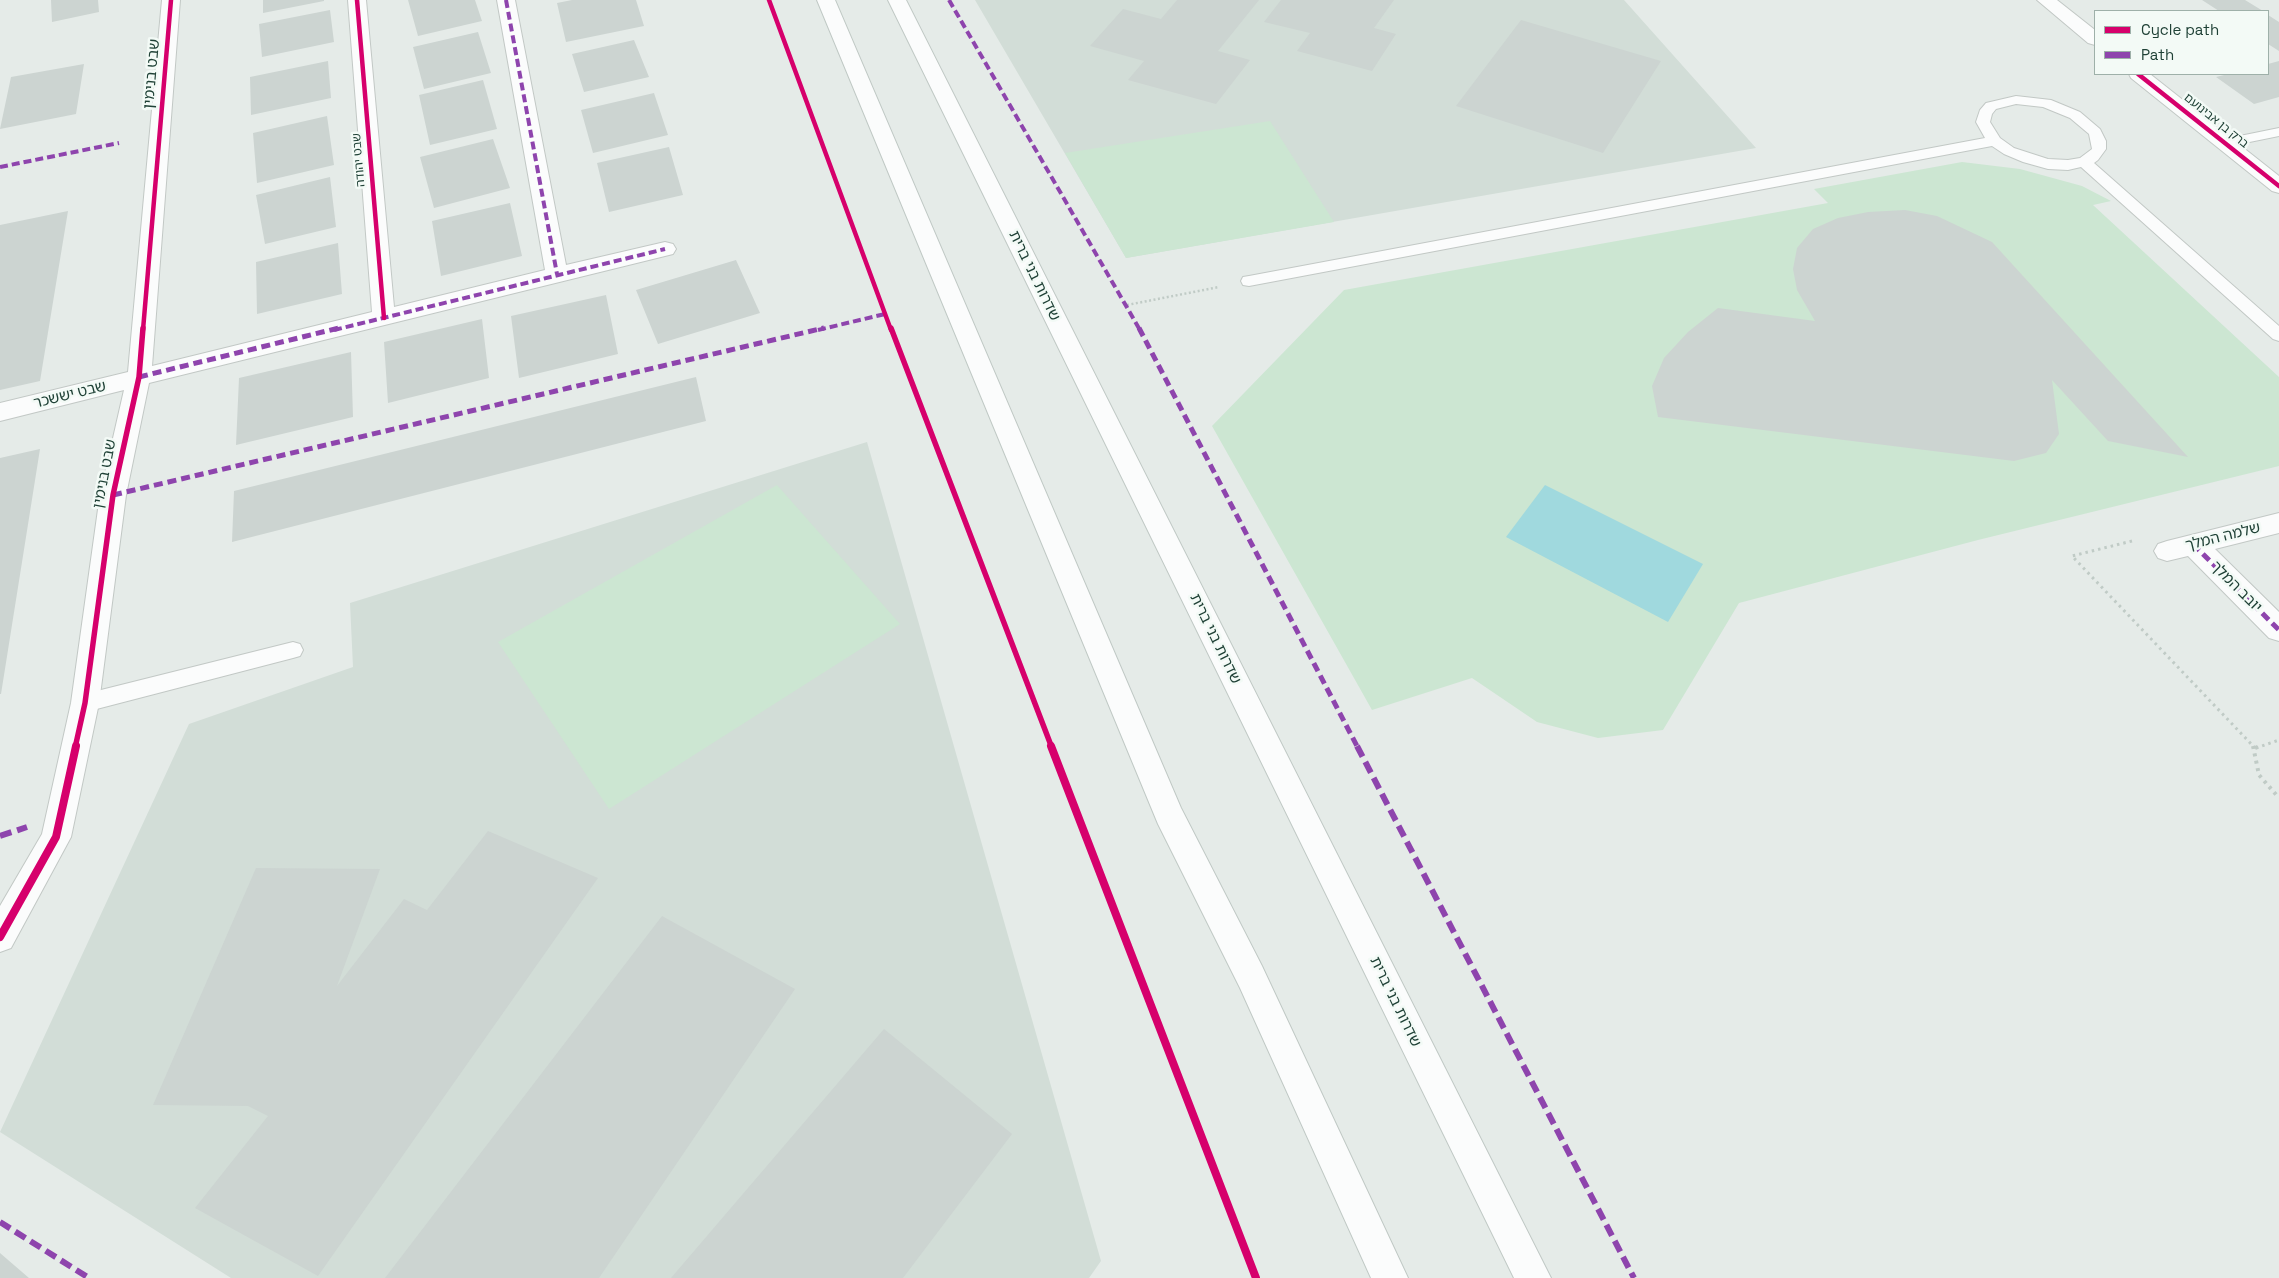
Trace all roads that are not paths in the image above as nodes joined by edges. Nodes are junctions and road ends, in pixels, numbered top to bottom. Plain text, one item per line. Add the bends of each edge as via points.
1 (171, 0) edge
2 (357, 0) edge
3 (506, 0) edge
4 (826, 0) edge
5 (897, 0) edge
6 (2046, 0) edge
7 (2094, 38) edge
8 (2139, 75) edge
9 (2279, 132) edge
10 (1994, 141) junction
11 (2225, 143) junction
12 (2084, 162) junction
13 (2279, 186) edge
14 (665, 249) dead end
15 (557, 274) junction
16 (1249, 281) road end
17 (384, 318) junction
18 (2279, 335) edge
19 (139, 377) junction
20 (0, 412) edge
21 (2279, 523) edge
22 (2193, 544) junction
23 (2167, 551) road end
24 (2279, 630) edge
25 (293, 650) dead end
26 (85, 703) junction
27 (0, 937) edge
28 (1390, 1278) edge
29 (1533, 1278) edge

1 - 19 street, שבט בנימין
2 - 17 street, שבט יהודה
3 - 15 street
4 - 28 street via 1169,814 1251,977
5 - 29 street, שדרות בני ברית
6 - 7 street
8 - 11 street, ברק בן אבינועם
9 - 11 lane
10 - 12 lane via 2009,151 2048,164
10 - 12 lane via 1983,122 1991,106 2016,100 2046,103 2075,115 2095,132 2100,141 2099,149
10 - 16 lane
11 - 13 street, ברק בן אבינועם
12 - 18 lane
14 - 15 street
15 - 17 street
17 - 19 street
19 - 20 street, שבט יששכר
19 - 26 street, שבט בנימין via 112,495
21 - 22 street, שלמה המלך
22 - 23 street, שלמה המלך
22 - 24 street, יובב המלך
25 - 26 lane
26 - 27 street, שבט בנימין via 56,837

